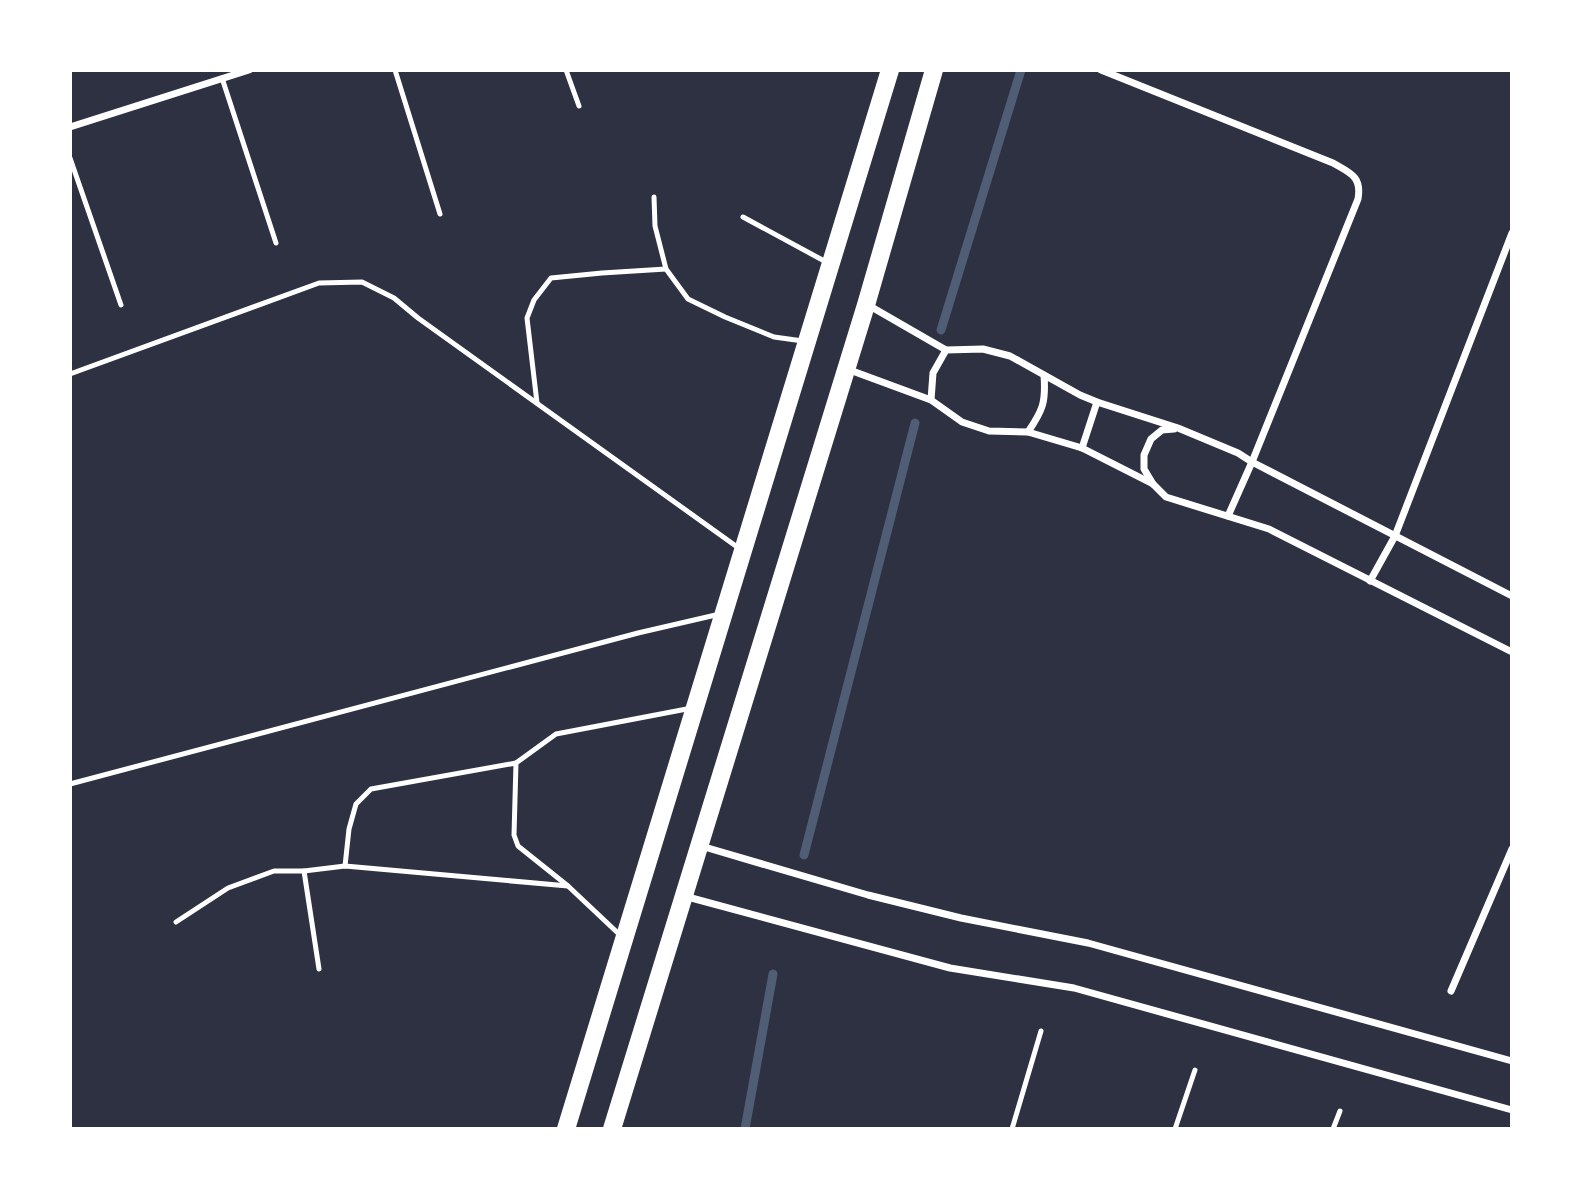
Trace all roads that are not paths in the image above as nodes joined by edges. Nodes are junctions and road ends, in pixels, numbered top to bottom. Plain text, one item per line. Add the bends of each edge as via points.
1 (249, 70) edge
2 (395, 70) edge
3 (566, 70) edge
4 (890, 70) edge
5 (934, 70) edge
6 (1101, 70) edge
7 (221, 74) edge
8 (579, 106) dead end
9 (70, 127) edge
10 (70, 158) edge
11 (654, 197) dead end
12 (440, 214) dead end
13 (743, 217) dead end
14 (1512, 233) edge
15 (276, 243) dead end
16 (831, 264) junction
17 (666, 269) junction
18 (866, 304) junction
19 (121, 305) dead end
20 (807, 342) junction
21 (946, 350) junction
22 (846, 369) junction
23 (70, 374) edge
24 (1044, 375) junction
25 (931, 400) junction
26 (1097, 402) junction
27 (537, 403) junction
28 (1178, 428) junction
29 (1028, 432) junction
30 (1082, 447) junction
31 (1252, 462) junction
32 (1153, 484) junction
33 (1228, 516) junction
34 (1395, 536) junction
35 (743, 551) junction
36 (1370, 581) junction
37 (1512, 596) edge
38 (723, 614) junction
39 (1512, 652) edge
40 (695, 707) junction
41 (516, 763) junction
42 (70, 784) edge
43 (699, 846) junction
44 (1512, 849) edge
45 (345, 866) junction
46 (304, 871) junction
47 (568, 886) junction
48 (684, 896) junction
49 (176, 922) dead end
50 (624, 938) junction
51 (319, 969) dead end
52 (1451, 991) dead end
53 (1041, 1031) dead end
54 (1512, 1061) edge
55 (1195, 1070) dead end
56 (1512, 1110) edge
57 (1340, 1111) dead end
58 (566, 1129) edge
59 (612, 1129) edge
60 (1012, 1129) edge
61 (1175, 1129) edge
62 (1334, 1129) edge

1 - 7 street
2 - 12 lane
3 - 8 lane
4 - 16 main road
5 - 18 main road
6 - 31 street via 1333,163 1358,182 1358,199
7 - 9 street
7 - 15 lane
10 - 19 lane
11 - 17 lane via 655,226
13 - 16 lane
14 - 34 street
16 - 20 main road
17 - 20 lane via 688,299 775,337
17 - 27 lane via 551,278 527,318
18 - 21 street
18 - 22 main road
20 - 35 main road
21 - 24 street via 983,349 1010,356
21 - 25 street via 933,373
22 - 25 street
22 - 43 main road
23 - 27 lane via 319,282 362,282 394,298
24 - 26 street
24 - 29 street via 1043,405
25 - 29 street via 962,422 989,431
26 - 28 street
26 - 30 street
27 - 35 lane
28 - 31 street
28 - 32 street via 1162,430 1151,439 1144,469
29 - 30 street
30 - 32 street
31 - 33 street
31 - 34 street
32 - 33 street via 1166,497
33 - 36 street via 1269,529
34 - 36 street
34 - 37 street
35 - 38 main road
36 - 39 street
38 - 40 main road
38 - 42 lane
40 - 41 lane via 556,734
40 - 50 main road
41 - 45 lane via 371,789 356,804
41 - 47 lane via 514,835 518,846
43 - 48 main road
43 - 54 street via 868,895 1088,943
44 - 52 street
45 - 46 lane
45 - 47 lane
46 - 49 lane via 274,872 228,888
46 - 51 lane
47 - 50 lane
48 - 56 street via 950,968 1074,988
48 - 59 main road
50 - 58 main road
53 - 60 lane
55 - 61 lane
57 - 62 lane

